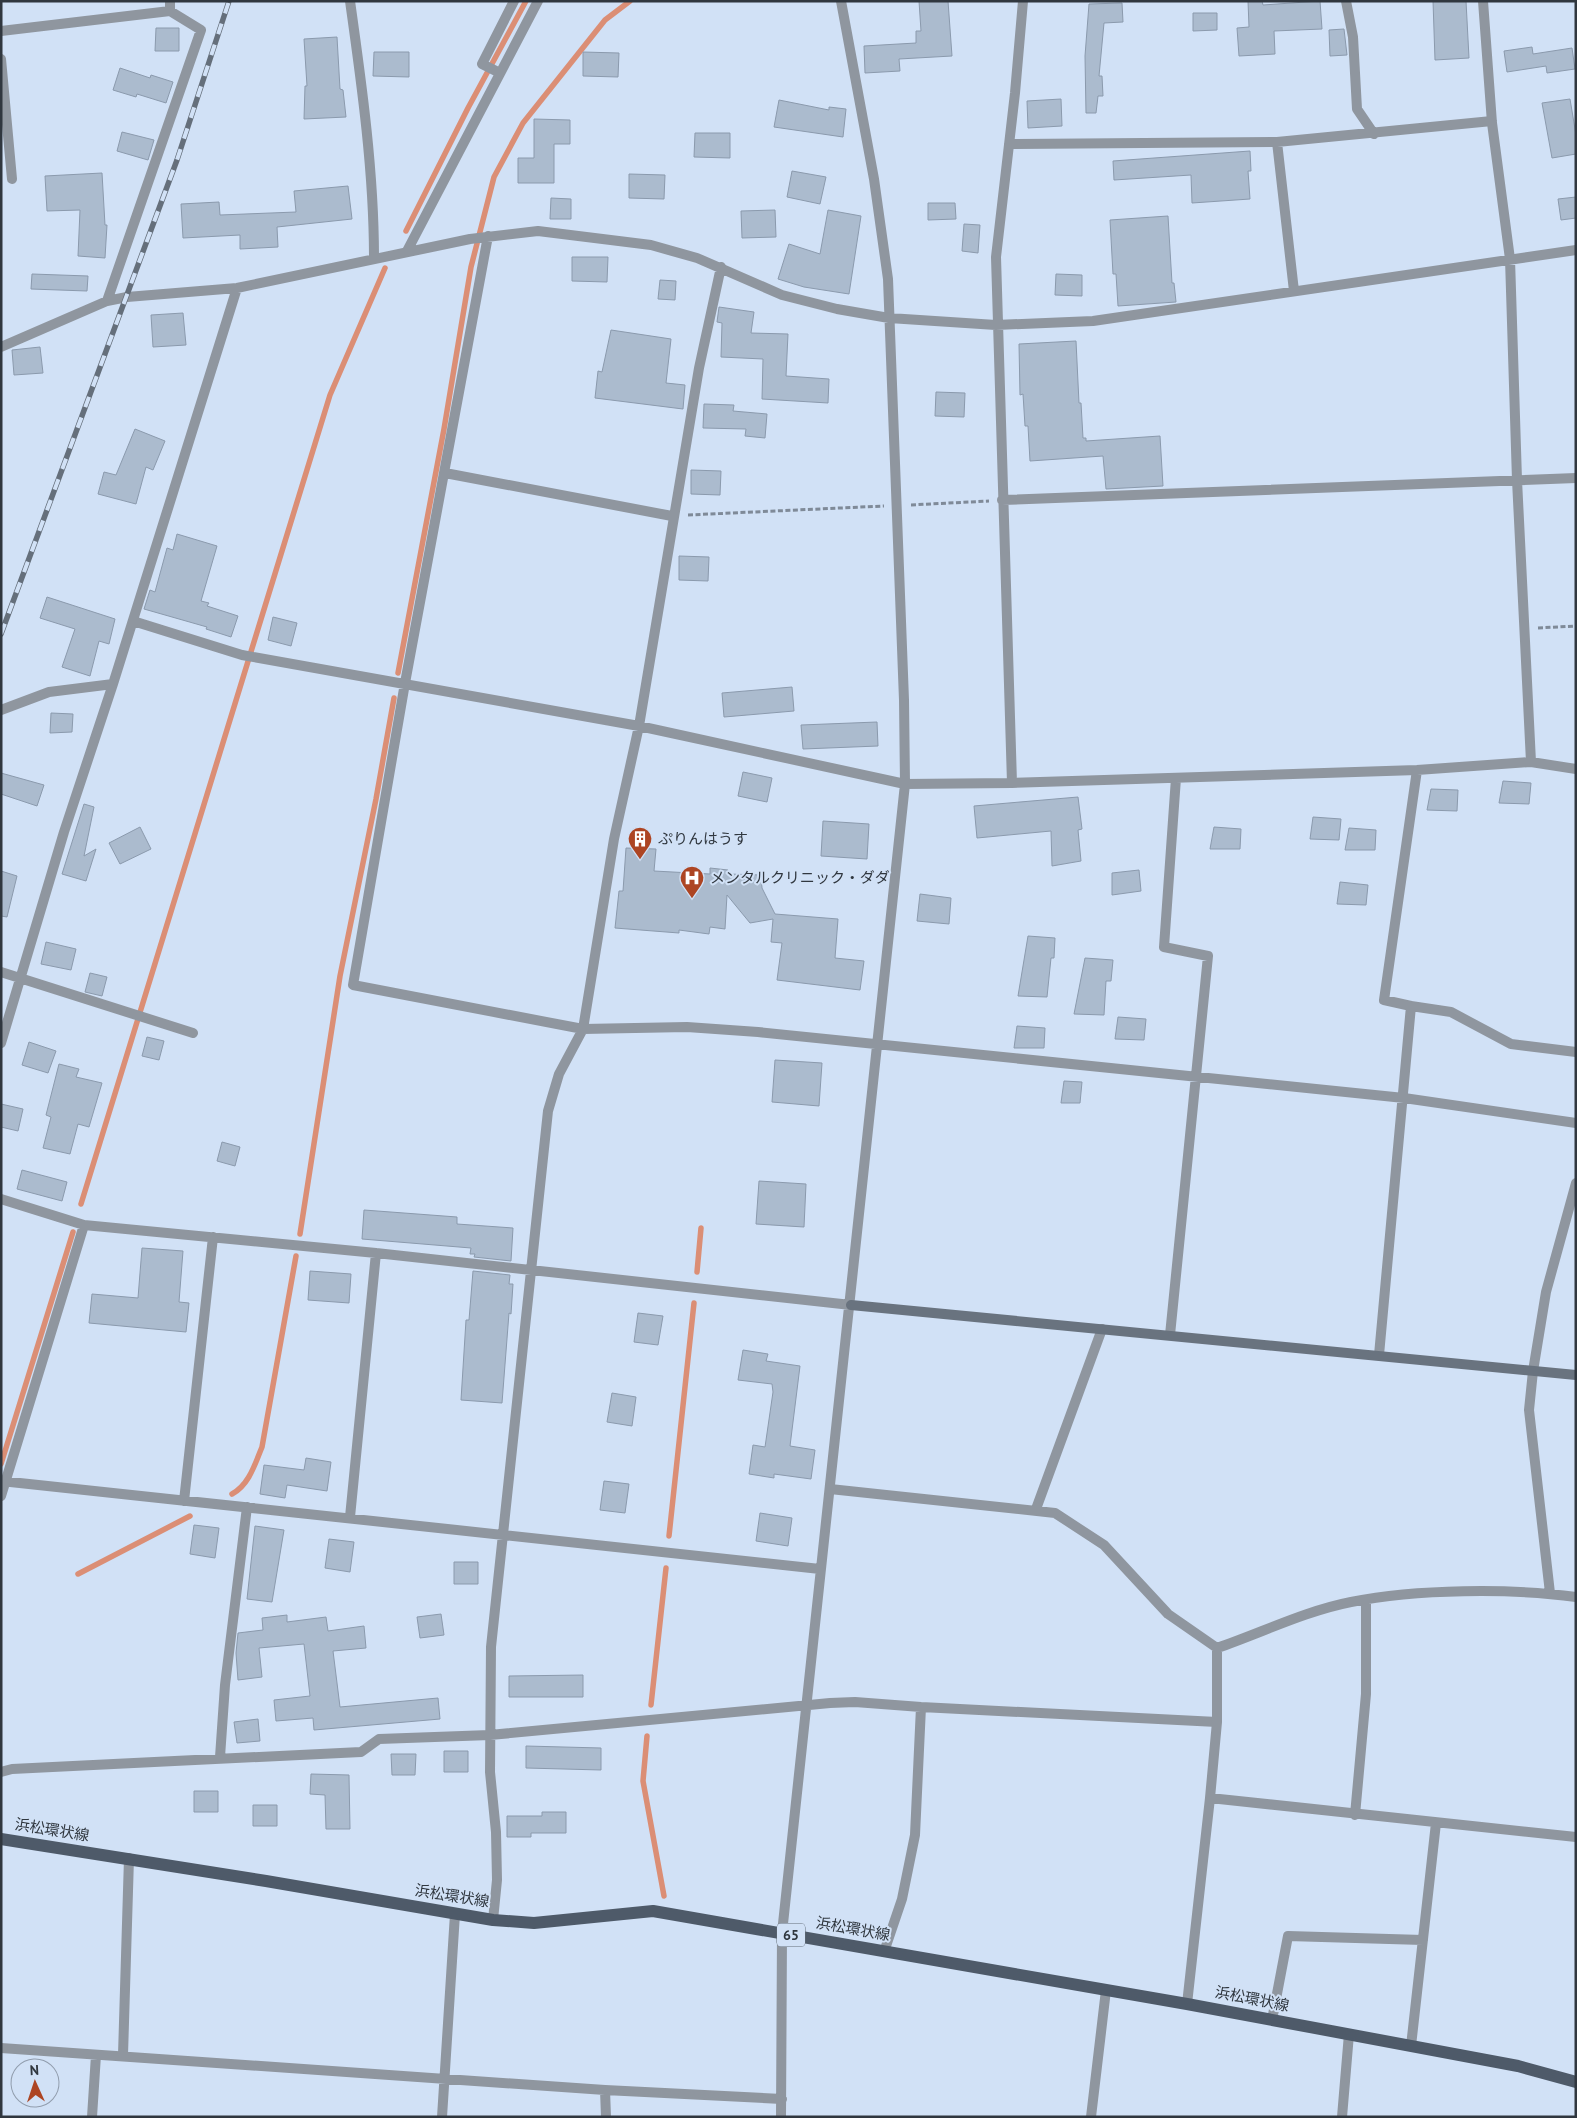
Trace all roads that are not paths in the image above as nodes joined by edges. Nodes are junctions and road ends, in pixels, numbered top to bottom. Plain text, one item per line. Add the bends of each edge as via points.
1 (350, 1) edge
2 (514, 1) edge
3 (538, 1) edge
4 (842, 1) edge
5 (1023, 1) edge
6 (1346, 1) edge
7 (1483, 1) edge
8 (170, 6) edge
9 (1, 30) edge
10 (1, 58) edge
11 (499, 73) junction
12 (1492, 121) junction
13 (1374, 134) junction
14 (1277, 142) junction
15 (1008, 144) junction
16 (12, 180) dead end
17 (488, 236) junction
18 (1576, 250) edge
19 (408, 251) junction
20 (374, 258) junction
21 (1510, 259) junction
22 (721, 267) junction
23 (237, 288) junction
24 (1294, 291) junction
25 (107, 301) junction
26 (889, 318) junction
27 (996, 325) junction
28 (1, 347) edge
29 (445, 473) junction
30 (1576, 478) edge
31 (1517, 480) junction
32 (1002, 500) junction
33 (672, 516) junction
34 (133, 621) junction
35 (405, 683) junction
36 (113, 684) junction
37 (1, 710) edge
38 (639, 726) junction
39 (1531, 762) junction
40 (1576, 769) edge
41 (1417, 770) junction
42 (1176, 778) junction
43 (1012, 783) junction
44 (906, 784) junction
45 (1, 972) edge
46 (22, 978) junction
47 (1411, 1006) junction
48 (582, 1029) junction
49 (193, 1033) dead end
50 (1, 1043) edge
51 (876, 1044) junction
52 (1576, 1052) edge
53 (1194, 1077) junction
54 (1404, 1098) junction
55 (1576, 1123) edge
56 (1576, 1182) edge
57 (1, 1199) edge
58 (84, 1225) junction
59 (213, 1237) junction
60 (376, 1253) junction
61 (530, 1271) junction
62 (851, 1306) junction
63 (1102, 1329) junction
64 (1170, 1335) junction
65 (1379, 1356) junction
66 (1532, 1371) junction
67 (1576, 1375) edge
68 (3, 1481) edge
69 (830, 1489) junction
70 (1, 1496) edge
71 (184, 1501) junction
72 (247, 1507) junction
73 (1036, 1509) junction
74 (350, 1517) junction
75 (501, 1533) junction
76 (820, 1569) junction
77 (1550, 1593) junction
78 (1576, 1597) edge
79 (1366, 1601) junction
80 (1217, 1648) junction
81 (807, 1704) junction
82 (921, 1707) junction
83 (1217, 1722) junction
84 (490, 1735) junction
85 (220, 1757) junction
86 (1, 1772) edge
87 (1210, 1798) junction
88 (1355, 1815) junction
89 (1436, 1823) junction
90 (1576, 1837) edge
91 (1, 1839) edge
92 (129, 1858) junction
93 (455, 1914) junction
94 (493, 1920) junction
95 (782, 1933) junction
96 (1423, 1940) junction
97 (884, 1952) junction
98 (1106, 1990) junction
99 (1187, 2004) junction
100 (1272, 2020) junction
101 (1350, 2034) junction
102 (1411, 2046) junction
103 (1, 2048) edge
104 (96, 2055) junction
105 (123, 2055) junction
106 (445, 2078) junction
107 (1576, 2082) edge
108 (605, 2090) junction
109 (782, 2099) junction
110 (92, 2117) edge
111 (442, 2117) edge
112 (606, 2117) edge
113 (781, 2117) edge
114 (1091, 2117) edge
115 (1342, 2117) edge

1 - 20 street via 361,79
2 - 11 street via 482,64
3 - 11 street
4 - 26 street via 881,223
5 - 15 street
6 - 13 street via 1353,37 1357,109
7 - 12 street
8 - 9 street
8 - 25 street via 201,30
10 - 16 street
11 - 19 street
12 - 13 street
12 - 21 street
13 - 14 street
14 - 15 street
14 - 24 street
15 - 27 street via 996,257
17 - 19 street
17 - 22 street via 538,231 584,236 651,245
17 - 29 street
18 - 21 street
19 - 20 street
20 - 23 street
21 - 24 street
21 - 31 street
22 - 26 street via 782,295
22 - 33 street
23 - 25 street
23 - 34 street
24 - 27 street via 1094,321
25 - 28 street
26 - 27 street
26 - 44 street
27 - 32 street
29 - 33 street
29 - 35 street
30 - 31 street
31 - 32 street
31 - 39 street
32 - 43 street
33 - 38 street
34 - 35 street via 254,658
34 - 36 street
35 - 38 street
35 - 48 street via 353,985
36 - 37 street via 50,692
36 - 46 street via 64,832
38 - 44 street
38 - 48 street via 614,839
39 - 40 street
39 - 41 street
41 - 42 street
41 - 47 street via 1384,1000
42 - 43 street
42 - 53 street via 1164,947 1208,956
43 - 44 street
44 - 51 street
45 - 46 street
46 - 49 street
46 - 50 street
47 - 52 street via 1451,1012 1511,1044
47 - 54 street
48 - 51 street via 687,1027
48 - 61 street via 559,1074 548,1111
51 - 53 street
51 - 62 street
53 - 54 street
53 - 64 street
54 - 55 street
54 - 65 street
56 - 66 street via 1546,1292
57 - 58 street
58 - 59 street
58 - 68 street
59 - 60 street
59 - 71 street
60 - 61 street
60 - 74 street
61 - 62 street
61 - 75 street
62 - 63 street
62 - 69 street
63 - 64 street
63 - 73 street
64 - 65 street
65 - 66 street
66 - 67 street
66 - 77 street via 1529,1410
68 - 70 street
68 - 71 street
69 - 73 street
69 - 76 street
71 - 72 street
72 - 74 street
72 - 85 street via 224,1685
73 - 80 street via 1055,1513 1104,1545 1168,1614
74 - 75 street
75 - 76 street
75 - 84 street via 491,1648
76 - 81 street
77 - 78 street
77 - 79 street via 1477,1592
79 - 80 street via 1350,1602
79 - 88 street via 1366,1694
80 - 83 street
81 - 82 street via 855,1702
81 - 84 street
81 - 95 street
82 - 83 street
82 - 97 street via 914,1835 902,1899
83 - 87 street
84 - 85 street via 379,1739 361,1752
84 - 94 street via 497,1880
85 - 86 street
87 - 88 street
87 - 99 street
88 - 89 street
89 - 90 street
89 - 96 street
91 - 92 main road, 浜松環状線 / 65
92 - 93 main road, 浜松環状線 / 65
92 - 105 street
93 - 94 main road, 浜松環状線 / 65
93 - 106 street
94 - 95 main road, 浜松環状線 / 65 via 534,1923 653,1911
95 - 97 main road, 浜松環状線 / 65
95 - 109 street
96 - 100 street via 1288,1936
96 - 102 street
97 - 98 main road, 浜松環状線 / 65
98 - 99 main road, 浜松環状線 / 65
98 - 114 street
99 - 100 main road, 浜松環状線 / 65
100 - 101 main road, 浜松環状線 / 65
101 - 102 main road, 浜松環状線 / 65
101 - 115 street
102 - 107 main road, 浜松環状線 / 65 via 1518,2066
103 - 104 street
104 - 105 street
104 - 110 street
105 - 106 street
106 - 108 street
106 - 111 street
108 - 109 street
108 - 112 street
109 - 113 street

